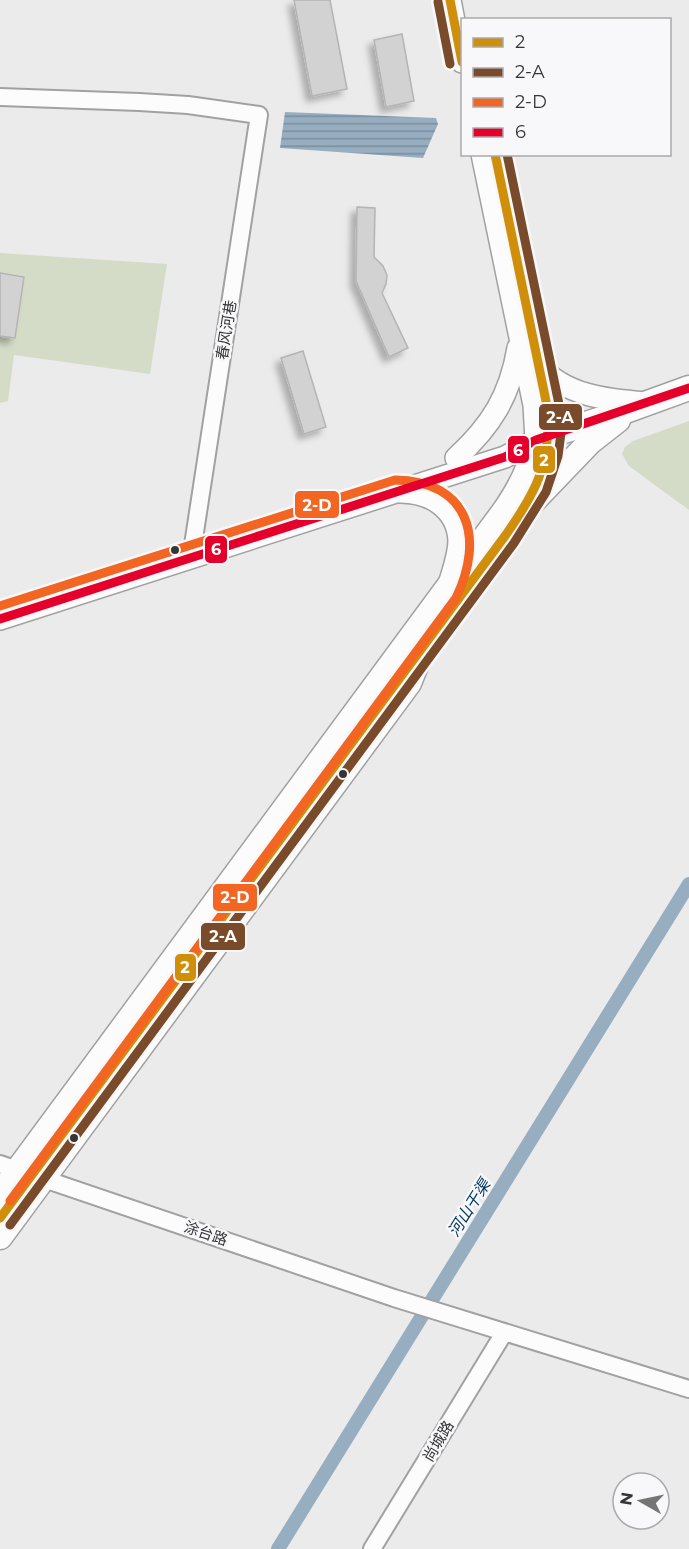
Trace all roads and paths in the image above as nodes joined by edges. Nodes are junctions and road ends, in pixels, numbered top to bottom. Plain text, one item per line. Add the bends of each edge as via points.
1 (450, 0) edge
2 (463, 0) edge
3 (467, 18) edge
4 (461, 58) edge
5 (0, 97) edge
6 (482, 156) edge
7 (495, 156) edge
8 (520, 339) junction
9 (538, 364) junction
10 (689, 388) edge
11 (646, 404) junction
12 (543, 438) junction
13 (456, 458) junction
14 (396, 492) junction
15 (517, 518) junction
16 (193, 545) junction
17 (446, 591) junction
18 (0, 609) edge
19 (0, 619) edge
20 (17, 1171) edge
21 (0, 1194) edge
22 (0, 1218) edge
23 (0, 1237) edge
24 (504, 1332) junction
25 (689, 1389) edge
26 (372, 1549) edge

1 - 4 main road
2 - 3 main road
5 - 16 street, 春风河巷 via 149,102 259,115
6 - 8 main road
7 - 9 main road
8 - 12 main road
8 - 13 main road via 504,400 482,433
9 - 11 main road via 551,378 578,391
9 - 12 main road via 548,411
10 - 11 highway
11 - 12 highway
11 - 15 highway via 590,442
12 - 13 main road via 499,445
12 - 14 main road via 505,457
12 - 15 highway via 546,460 537,487
12 - 17 highway via 505,510
13 - 16 main road
14 - 17 main road via 433,499 453,519 458,531 458,553
14 - 19 main road
15 - 20 highway
16 - 18 main road
17 - 20 highway via 267,823
20 - 21 highway
20 - 22 highway
20 - 23 highway
20 - 24 street, 涂台路
24 - 25 street
24 - 26 street, 尚城路

